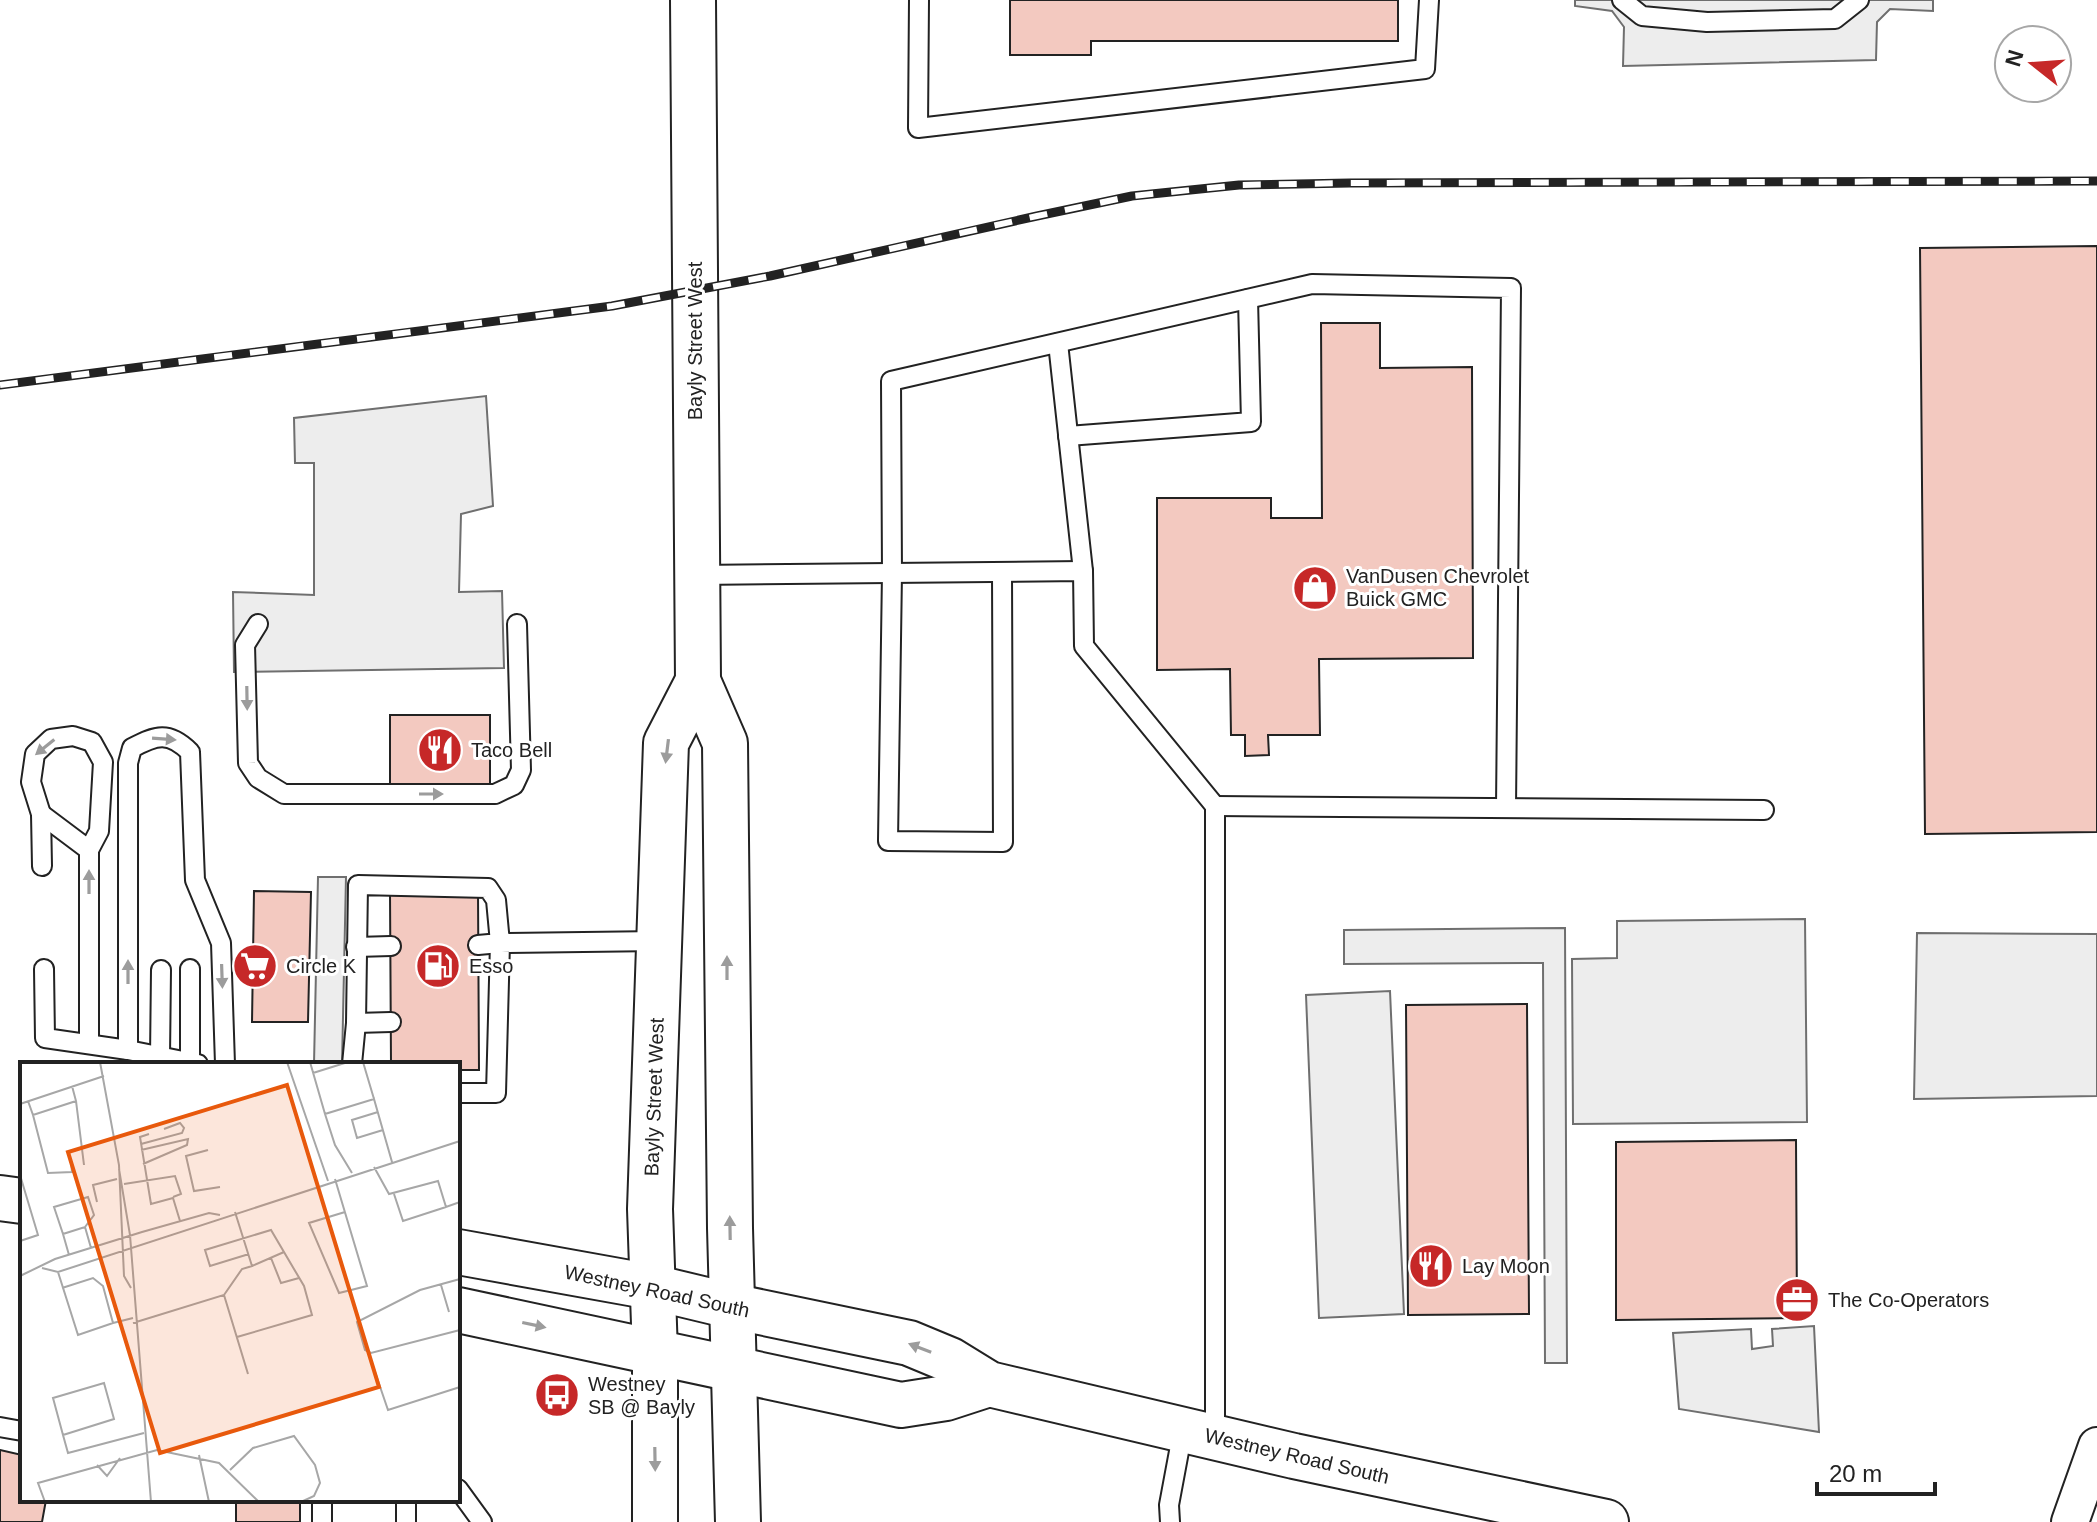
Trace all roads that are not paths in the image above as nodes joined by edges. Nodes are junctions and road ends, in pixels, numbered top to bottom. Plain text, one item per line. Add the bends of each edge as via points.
1 (693, 0) edge
2 (919, 0) edge
3 (1429, 0) edge
4 (1622, 0) edge
5 (1859, 0) edge
6 (1248, 299) junction
7 (1058, 343) junction
8 (1068, 436) junction
9 (1083, 571) junction
10 (1002, 572) junction
11 (892, 573) junction
12 (697, 575) junction
13 (258, 624) dead end
14 (517, 624) dead end
15 (698, 681) junction
16 (1215, 806) junction
17 (1506, 808) junction
18 (1764, 810) dead end
19 (41, 814) junction
20 (89, 850) junction
21 (42, 866) dead end
22 (659, 941) junction
23 (500, 943) junction
24 (478, 945) dead end
25 (391, 946) dead end
26 (356, 947) junction
27 (44, 969) dead end
28 (190, 969) dead end
29 (161, 970) dead end
30 (391, 1022) dead end
31 (356, 1023) junction
32 (89, 1044) junction
33 (128, 1050) junction
34 (160, 1057) junction
35 (188, 1062) edge
36 (194, 1062) edge
37 (225, 1062) edge
38 (352, 1062) edge
39 (460, 1093) edge
40 (0, 1198) edge
41 (20, 1201) edge
42 (460, 1252) edge
43 (652, 1287) junction
44 (731, 1306) junction
45 (460, 1310) edge
46 (655, 1353) junction
47 (733, 1369) junction
48 (989, 1384) junction
49 (0, 1427) edge
50 (20, 1431) edge
51 (1199, 1434) junction
52 (2097, 1446) edge
53 (460, 1492) edge
54 (482, 1522) edge
55 (655, 1522) edge
56 (738, 1522) edge
57 (1170, 1522) edge
58 (1606, 1522) edge
59 (2070, 1522) edge

1 - 12 main road, Bayly Street West
2 - 3 lane via 918,128 1425,69
4 - 5 lane via 1642,16 1707,22 1835,19
6 - 7 lane
6 - 8 lane via 1251,422
6 - 17 lane via 1312,284 1511,288
7 - 8 lane
7 - 11 lane via 891,381
8 - 9 lane
9 - 10 lane
9 - 16 lane via 1084,646
10 - 11 lane
10 - 11 lane via 1003,842 888,841
11 - 12 lane
12 - 15 main road, Bayly Street West
13 -> 14 lane via 245,645 248,763 258,778 284,794 495,794 514,785 521,770
15 -> 22 main road, Bayly Street West via 666,743
44 -> 15 main road, Bayly Street West via 725,743
16 - 17 lane
16 - 51 lane
17 - 18 lane
19 - 20 lane
20 -> 19 lane via 99,831 103,762 92,742 73,736 51,739 35,754 31,782
19 - 21 lane
32 -> 20 lane
22 - 23 lane
22 - 43 main road, Bayly Street West
23 - 24 lane
23 - 26 lane via 496,900 488,888 358,885
23 - 39 lane via 488,1022 496,1093
25 - 26 lane
26 - 31 lane
27 - 32 lane via 45,1038
28 - 36 lane
29 - 34 lane
30 - 31 lane
31 - 38 lane
32 - 33 lane
33 - 34 lane
33 -> 37 lane via 128,763 132,748 153,737 178,740 190,752 195,880 221,943
34 - 35 lane
40 - 41 main road
42 - 43 main road, Westney Road South
43 - 44 main road, Westney Road South
43 - 46 main road, Bayly Street West
44 - 47 main road, Bayly Street West
48 -> 44 main road, Westney Road South via 909,1343
45 -> 46 main road
46 - 47 main road
46 -> 55 main road, Bayly Street West
47 - 48 main road via 901,1405
47 - 56 main road, Bayly Street West
48 - 51 main road, Westney Road South
49 - 50 lane
51 - 57 lane via 1169,1505
51 - 58 main road, Westney Road South
52 - 59 street
53 - 54 lane

